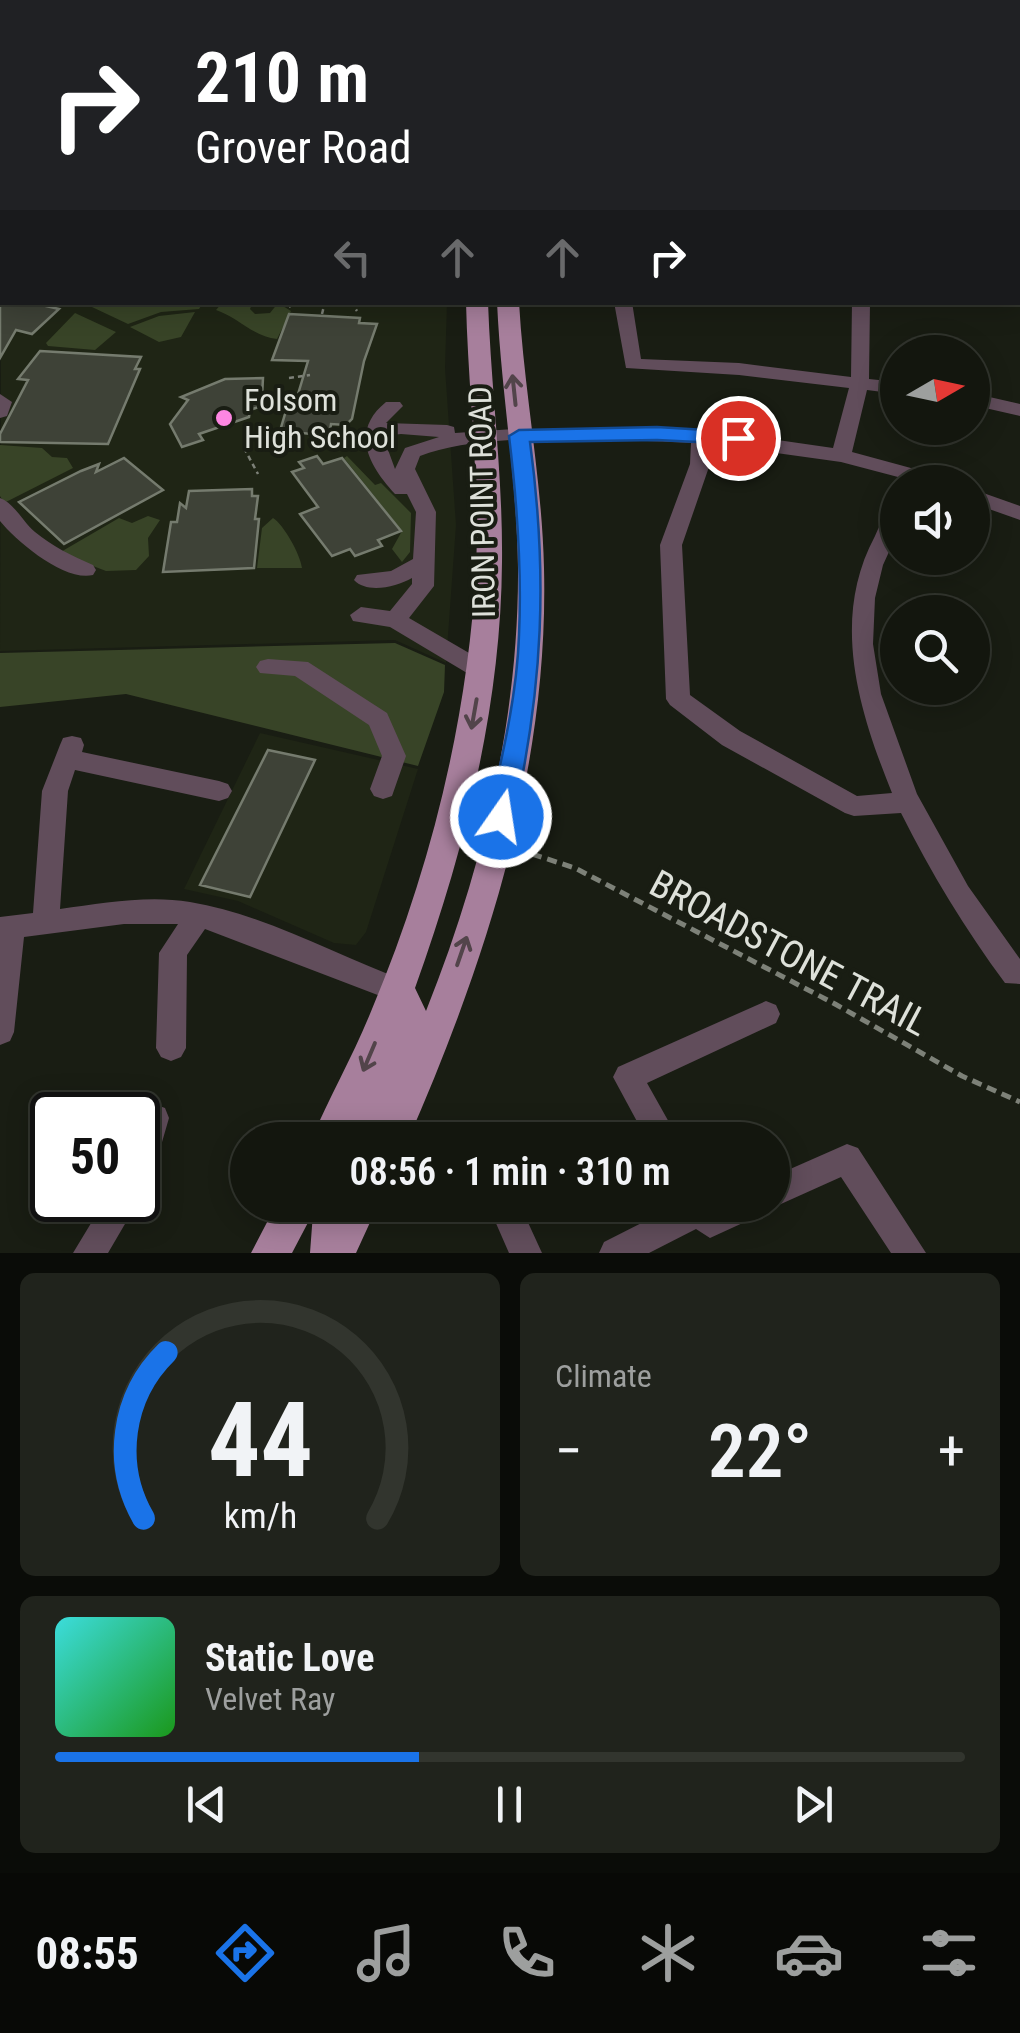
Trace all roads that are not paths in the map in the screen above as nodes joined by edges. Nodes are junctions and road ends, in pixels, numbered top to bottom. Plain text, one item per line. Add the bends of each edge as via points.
1 (477, 305) edge
2 (508, 305) edge
3 (623, 305) edge
4 (861, 305) edge
5 (860, 382) junction
6 (880, 385) edge
7 (0, 400) edge
8 (990, 403) edge
9 (393, 406) dead end
10 (1020, 410) edge
11 (0, 412) edge
12 (398, 430) junction
13 (701, 435) junction
14 (519, 436) junction
15 (485, 438) junction
16 (841, 455) junction
17 (392, 466) junction
18 (880, 467) edge
19 (402, 490) junction
20 (990, 502) edge
21 (0, 505) edge
22 (426, 512) junction
23 (1020, 513) edge
24 (880, 544) edge
25 (422, 564) junction
26 (85, 570) dead end
27 (365, 580) dead end
28 (361, 615) dead end
29 (394, 620) junction
30 (268, 667) dead end
31 (480, 670) junction
32 (382, 790) dead end
33 (219, 792) dead end
34 (910, 802) junction
35 (198, 916) junction
36 (46, 924) junction
37 (6, 929) edge
38 (1014, 974) dead end
39 (396, 990) junction
40 (766, 1014) dead end
41 (0, 1032) edge
42 (171, 1048) dead end
43 (338, 1122) edge
44 (366, 1122) edge
45 (398, 1122) edge
46 (654, 1122) edge
47 (790, 1185) edge
48 (109, 1222) edge
49 (288, 1222) edge
50 (333, 1222) edge
51 (349, 1222) edge
52 (512, 1222) edge
53 (674, 1222) edge
54 (89, 1253) edge
55 (271, 1253) edge
56 (332, 1253) edge
57 (526, 1253) edge
58 (615, 1253) edge
59 (910, 1253) edge

1 - 15 main road, IRON POINT ROAD
14 -> 2 main road, IRON POINT ROAD
3 - 5 street via 633,364
4 - 5 street
5 - 6 street
5 - 16 street
7 - 11 street
8 - 10 street
9 - 12 street via 382,412
12 - 15 street
12 - 17 street via 387,455
12 - 17 street via 407,441
12 - 19 street via 376,457
13 - 14 street
13 - 16 street
13 - 34 street via 700,464 671,545 678,699 730,738 854,806
14 - 15 street
45 -> 14 main road, IRON POINT ROAD via 474,918 512,766 531,638
15 - 22 street via 430,444 408,456 406,475
15 - 31 main road, IRON POINT ROAD via 489,568
16 - 18 street
17 - 19 street
19 - 22 street
20 - 23 street
21 - 26 street via 49,555
22 - 25 street
24 - 34 street via 861,634 869,698
25 - 27 street via 395,578
25 - 29 street via 424,586
28 - 29 street
29 - 31 street
30 - 32 street via 300,668 379,719 394,756
31 -> 39 main road, IRON POINT ROAD via 450,826
33 - 36 street via 69,752 54,791
34 - 38 street via 962,901
35 - 36 street via 132,914
35 - 39 street
35 - 42 street via 173,953
36 - 37 street
37 - 41 street
39 -> 43 main road, IRON POINT ROAD
39 - 44 main road, IRON POINT ROAD via 407,1000 407,1026
40 - 46 street via 628,1077
47 - 59 street via 848,1160
48 - 54 street
49 - 55 main road
50 - 56 main road
51 - 56 main road
52 - 57 street
53 - 58 street

